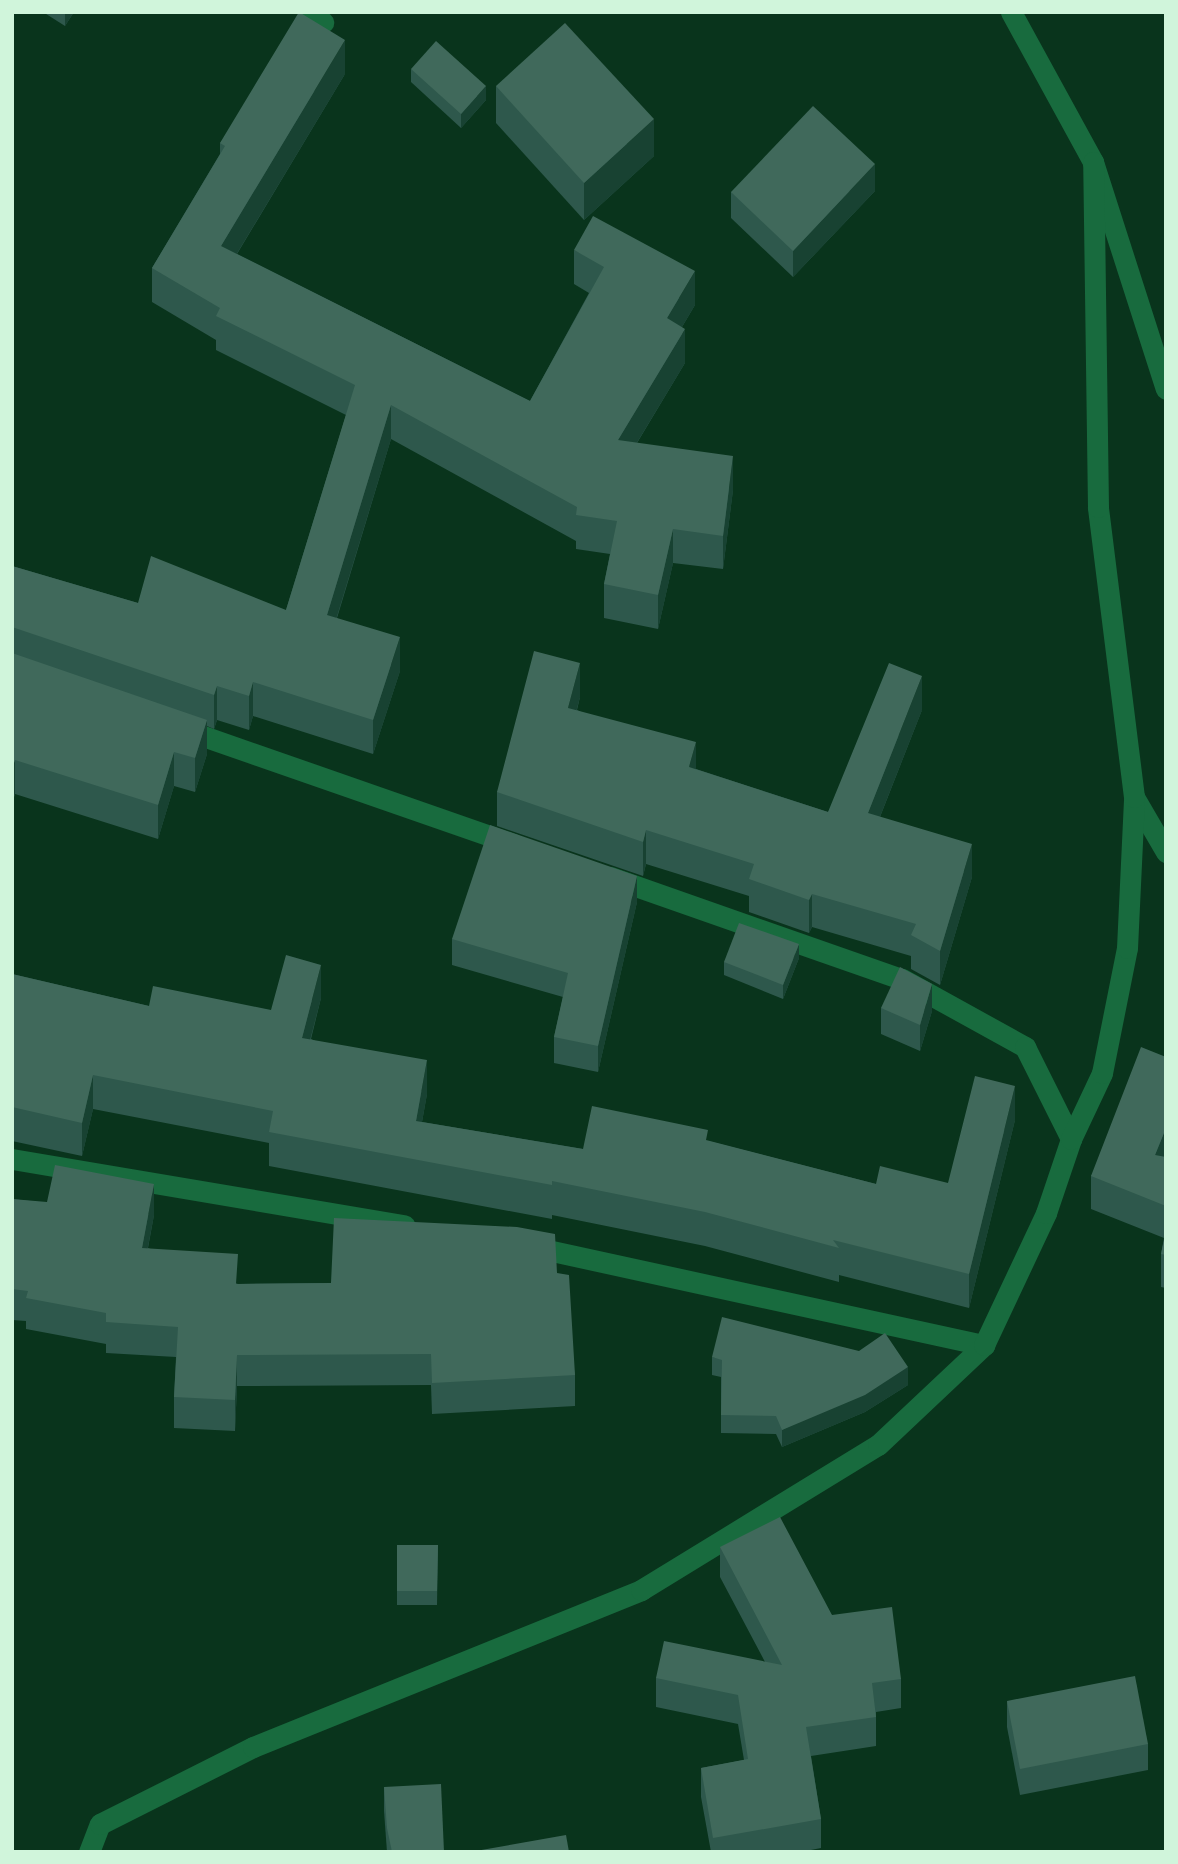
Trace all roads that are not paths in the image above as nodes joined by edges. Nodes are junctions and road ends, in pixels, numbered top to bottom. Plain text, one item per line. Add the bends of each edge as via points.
1 (1011, 12) edge
2 (1093, 162) junction
3 (1166, 389) edge
4 (163, 722) edge
5 (1135, 797) junction
6 (532, 850) edge
7 (1166, 852) edge
8 (585, 869) edge
9 (1071, 1139) junction
10 (12, 1159) edge
11 (432, 1230) edge
12 (513, 1244) edge
13 (984, 1345) junction
14 (89, 1852) edge

1 - 2 street
2 - 3 street
2 - 5 street via 1098,507
4 - 6 street
5 - 7 street
5 - 9 street via 1127,948 1102,1073
8 - 9 street via 902,979 1025,1046
9 - 13 street via 1046,1213
10 - 11 street
12 - 13 street
13 - 14 street via 878,1445 641,1590 253,1746 100,1824

